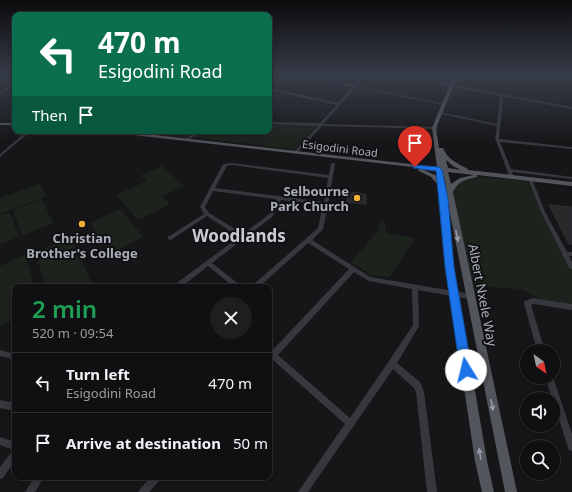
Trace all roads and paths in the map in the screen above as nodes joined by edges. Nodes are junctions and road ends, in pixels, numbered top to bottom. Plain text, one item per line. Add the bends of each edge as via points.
1 (311, 98) edge
2 (344, 98) edge
3 (414, 98) edge
4 (447, 98) edge
5 (502, 98) edge
6 (518, 98) edge
7 (339, 104) junction
8 (444, 104) junction
9 (572, 108) edge
10 (440, 113) junction
11 (272, 123) edge
12 (0, 124) edge
13 (12, 124) edge
14 (321, 124) junction
15 (498, 125) junction
16 (436, 128) junction
17 (26, 134) edge
18 (134, 134) edge
19 (194, 134) edge
20 (187, 140) junction
21 (497, 140) junction
22 (572, 148) edge
23 (295, 153) junction
24 (440, 155) junction
25 (0, 156) edge
26 (333, 164) dead end
27 (409, 166) junction
28 (415, 167) junction
29 (442, 170) junction
30 (510, 170) junction
31 (472, 173) junction
32 (485, 174) junction
33 (331, 177) junction
34 (512, 177) junction
35 (572, 178) edge
36 (530, 179) junction
37 (572, 184) edge
38 (441, 185) junction
39 (212, 189) junction
40 (449, 194) junction
41 (279, 198) junction
42 (326, 204) junction
43 (207, 214) junction
44 (242, 236) junction
45 (170, 238) dead end
46 (308, 240) junction
47 (564, 254) junction
48 (572, 254) edge
49 (208, 263) junction
50 (572, 267) edge
51 (352, 270) junction
52 (180, 284) edge
53 (234, 284) edge
54 (258, 284) edge
55 (415, 288) junction
56 (454, 293) junction
57 (469, 296) junction
58 (572, 307) edge
59 (539, 344) edge
60 (0, 353) edge
61 (12, 356) edge
62 (272, 356) edge
63 (272, 358) edge
64 (392, 364) junction
65 (551, 384) edge
66 (0, 404) edge
67 (12, 406) edge
68 (350, 423) junction
69 (0, 441) edge
70 (12, 445) edge
71 (572, 447) edge
72 (12, 457) edge
73 (0, 475) edge
74 (38, 480) edge
75 (154, 480) edge
76 (30, 492) edge
77 (143, 492) edge
78 (303, 492) edge
79 (432, 492) edge
80 (488, 492) edge
81 (510, 492) edge

1 - 7 street
2 - 7 street
3 - 8 street
4 - 8 main road, Albert Nxele Way
5 - 15 street
6 - 9 street
7 - 14 street
8 - 10 main road, Albert Nxele Way
10 - 15 street
10 - 16 main road, Albert Nxele Way
11 - 14 street
12 - 13 main road
14 - 16 street
14 - 23 street
15 - 21 street
16 - 24 main road, Albert Nxele Way
17 - 25 street
18 - 20 main road, Esigodini Road
19 - 20 street
20 - 23 main road, Esigodini Road
21 - 22 street
21 - 30 street
23 - 27 main road, Esigodini Road
24 - 28 main road via 432,162
24 - 29 main road, Albert Nxele Way
24 - 31 main road
26 - 33 street
27 - 28 main road, Esigodini Road
27 - 38 main road via 429,174
28 - 29 main road, Esigodini Road
29 - 31 main road, Esigodini Road
29 - 38 main road, Albert Nxele Way
29 - 40 main road, Albert Nxele Way
30 - 34 street
30 - 35 street
31 - 32 main road, Esigodini Road
32 - 34 main road, Esigodini Road
32 - 40 main road via 459,180 452,186
33 - 39 street via 229,164 224,166
33 - 42 street
34 - 36 main road, Esigodini Road
36 - 37 main road, Esigodini Road
36 - 47 street
38 - 56 main road, Albert Nxele Way
39 - 41 street
39 - 43 street via 202,205
40 -> 57 main road, Albert Nxele Way
41 - 42 street
41 - 44 street via 273,213
42 - 46 street via 322,225
43 - 44 street
43 - 45 street
44 - 49 street
46 - 51 street
46 - 54 street
47 - 48 street
47 - 50 street
49 - 52 street
49 - 53 street
51 - 55 street via 369,280
51 - 62 street
55 - 56 street
55 - 64 street via 417,324
56 - 57 street
80 -> 56 main road, Albert Nxele Way
57 -> 81 main road, Albert Nxele Way
58 - 59 street via 533,301 527,303
60 - 61 street
63 - 68 street
64 - 68 street
64 - 79 street via 417,385 420,392
65 - 71 street
66 - 67 street
68 - 78 street
69 - 70 street
72 - 73 street
74 - 76 street
75 - 77 street

